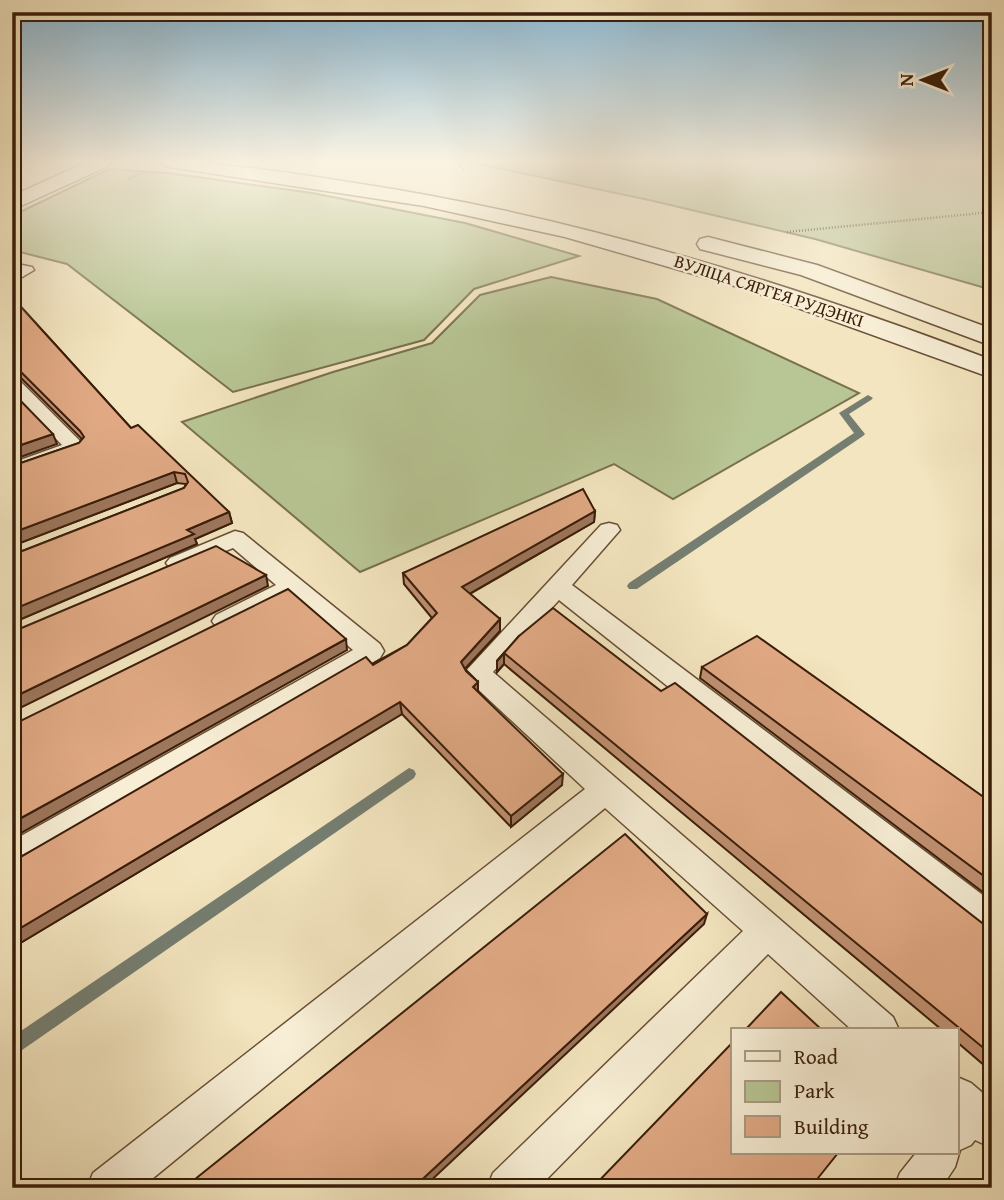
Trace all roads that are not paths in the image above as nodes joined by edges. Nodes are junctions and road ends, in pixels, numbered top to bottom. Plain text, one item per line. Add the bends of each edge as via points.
1 (514, 218) edge
2 (692, 240) dead end
3 (12, 267) edge
4 (12, 279) edge
5 (992, 338) edge
6 (992, 370) edge
7 (12, 383) edge
8 (36, 407) junction
9 (12, 414) edge
10 (12, 470) edge
11 (609, 530) dead end
12 (161, 570) edge
13 (293, 586) junction
14 (557, 586) junction
15 (208, 629) edge
16 (606, 790) junction
17 (12, 858) edge
18 (992, 923) edge
19 (767, 931) junction
20 (878, 1028) edge
21 (940, 1154) edge
22 (108, 1188) edge
23 (508, 1188) edge
24 (915, 1188) edge

1 - 6 street, ВУЛІЦА СЯРГЕЯ РУДЭНКІ via 627,245 769,289
2 - 5 street, ВУЛІЦА СЯРГЕЯ РУДЭНКІ via 808,270
3 - 4 lane via 27,270
7 - 8 lane
8 - 9 lane
8 - 10 lane via 75,447
11 - 14 lane
12 - 13 lane via 235,538
13 - 15 lane
13 - 17 lane via 371,651
14 - 16 lane via 477,673
14 - 18 lane
16 - 19 lane
16 - 22 lane
19 - 20 lane
19 - 23 lane
21 - 24 lane

